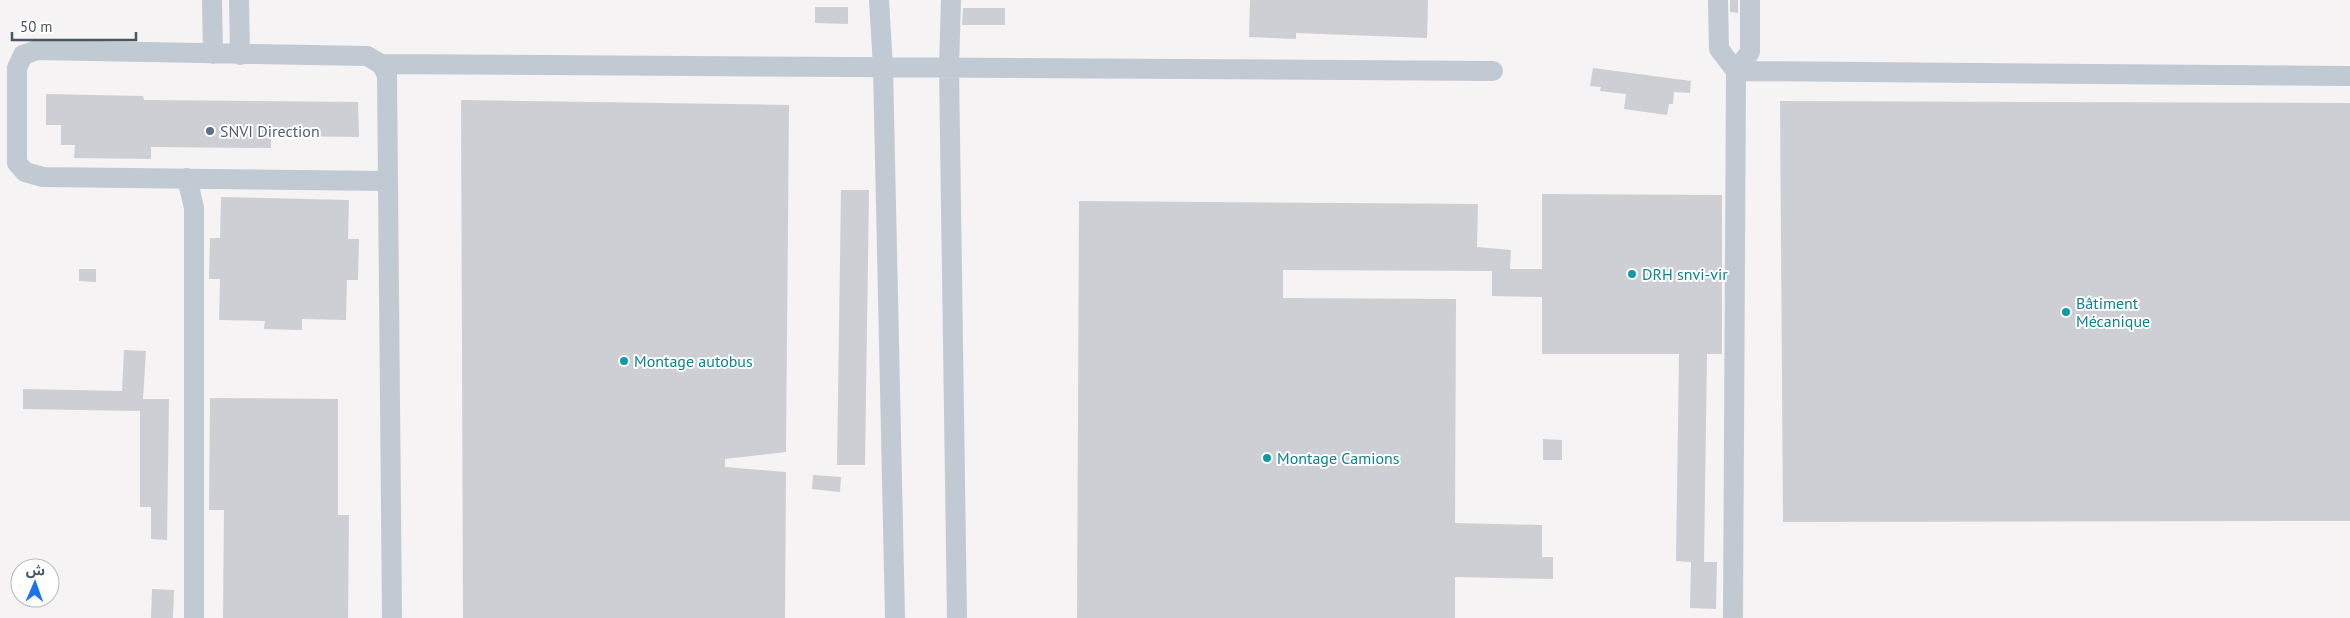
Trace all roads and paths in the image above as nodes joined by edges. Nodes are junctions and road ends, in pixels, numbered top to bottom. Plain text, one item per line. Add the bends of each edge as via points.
1 (212, 0) edge
2 (239, 0) edge
3 (879, 0) edge
4 (951, 0) edge
5 (1718, 0) edge
6 (1750, 0) edge
7 (213, 54) junction
8 (240, 55) junction
9 (381, 64) junction
10 (883, 67) junction
11 (949, 68) junction
12 (1493, 70) dead end
13 (1736, 71) junction
14 (2350, 76) edge
15 (187, 178) junction
16 (388, 181) junction
17 (194, 618) edge
18 (392, 618) edge
19 (895, 618) edge
20 (958, 618) edge
21 (1733, 618) edge

1 - 7 lane
2 - 8 lane
3 - 10 lane
4 - 11 lane
5 - 13 lane via 1719,50
6 - 13 lane via 1750,52
7 - 8 lane
7 - 15 lane via 37,50 23,55 17,68 16,163 25,172 43,176
8 - 9 lane via 367,56
9 - 10 lane
9 - 16 lane via 388,75
10 - 11 lane
10 - 19 lane
11 - 12 lane
11 - 20 lane
13 - 14 lane
13 - 21 lane
15 - 16 lane
15 - 17 lane via 194,208
16 - 18 lane

